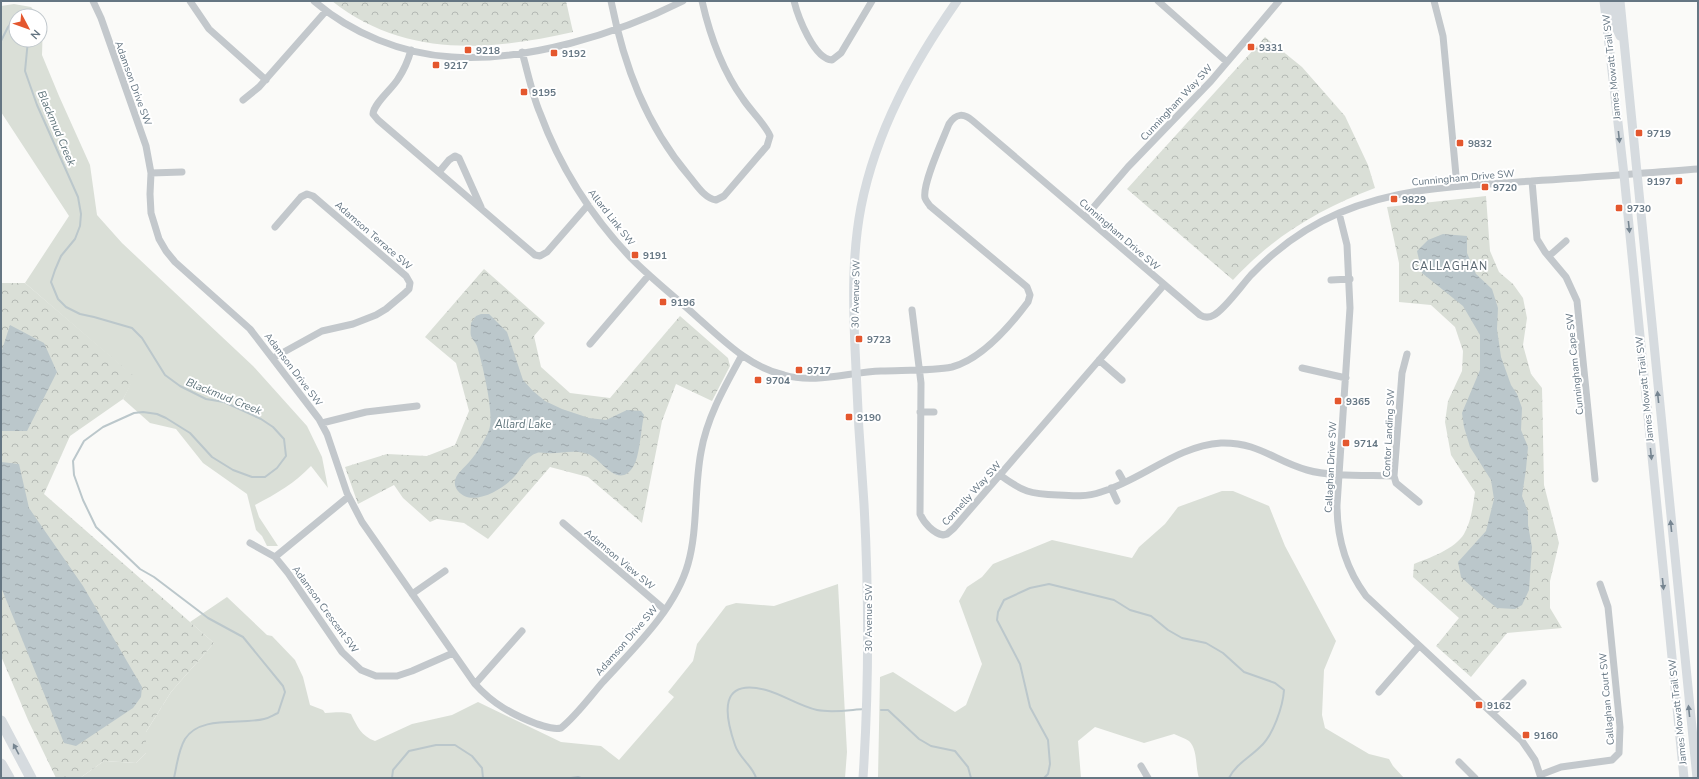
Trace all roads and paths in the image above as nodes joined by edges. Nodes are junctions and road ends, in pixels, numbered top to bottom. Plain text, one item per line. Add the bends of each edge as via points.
1 (93, 1) edge
2 (190, 1) edge
3 (314, 1) edge
4 (611, 1) edge
5 (683, 1) edge
6 (702, 1) edge
7 (794, 1) edge
8 (872, 1) edge
9 (957, 1) edge
10 (1158, 1) edge
11 (1279, 1) edge
12 (1434, 1) edge
13 (1604, 1) edge
14 (1612, 1) edge
15 (1620, 1) edge
16 (326, 11) junction
17 (617, 30) junction
18 (1624, 45) junction
19 (411, 50) junction
20 (522, 52) junction
21 (1227, 62) junction
22 (266, 80) junction
23 (243, 100) dead end
24 (1698, 169) edge
25 (182, 172) dead end
26 (439, 172) junction
27 (151, 173) junction
28 (1637, 174) junction
29 (1624, 175) junction
30 (1532, 181) junction
31 (1457, 186) junction
32 (588, 205) junction
33 (482, 209) junction
34 (1339, 213) junction
35 (1086, 216) junction
36 (275, 227) dead end
37 (1566, 241) dead end
38 (1548, 256) junction
39 (649, 275) junction
40 (1350, 279) junction
41 (1331, 280) dead end
42 (1164, 285) junction
43 (912, 310) dead end
44 (590, 344) dead end
45 (1407, 354) dead end
46 (742, 355) junction
47 (273, 358) junction
48 (1099, 360) junction
49 (1302, 368) dead end
50 (918, 369) junction
51 (856, 373) junction
52 (1346, 378) junction
53 (1122, 380) dead end
54 (417, 406) dead end
55 (920, 412) junction
56 (934, 412) dead end
57 (322, 423) junction
58 (1120, 473) dead end
59 (1339, 474) junction
60 (1000, 475) junction
61 (1394, 476) junction
62 (1595, 478) dead end
63 (1124, 482) junction
64 (1111, 488) junction
65 (348, 497) junction
66 (1117, 501) dead end
67 (1418, 502) dead end
68 (562, 523) dead end
69 (250, 543) dead end
70 (275, 557) junction
71 (445, 571) dead end
72 (1600, 584) dead end
73 (412, 594) junction
74 (665, 610) junction
75 (522, 631) dead end
76 (1419, 646) junction
77 (453, 653) junction
78 (1523, 683) dead end
79 (475, 684) junction
80 (1379, 692) dead end
81 (1493, 712) junction
82 (1, 721) edge
83 (1458, 762) dead end
84 (1, 764) edge
85 (1141, 766) dead end
86 (1541, 776) edge
87 (9, 778) edge
88 (31, 778) edge
89 (863, 778) edge
90 (1148, 778) edge
91 (1475, 778) edge
92 (1684, 778) edge
93 (1697, 778) edge

1 - 27 street, Adamson Drive SW via 146,146
2 - 22 street via 209,29
3 - 16 street
4 - 17 street
5 - 17 street
6 - 17 street via 723,66 770,136 767,146 724,196 718,199 704,194 659,135 632,79
7 - 8 street via 814,46 825,59 832,60 841,52
9 - 51 main road, 30 Avenue SW via 921,56 898,99 879,144 866,187 856,242 853,289
10 - 21 street
11 - 21 street, Cunningham Way SW
12 - 31 street via 1443,36
13 -> 29 main road, James Mowatt Trail SW
14 - 18 main road via 1615,25
15 - 18 main road, James Mowatt Trail SW
16 - 19 street via 366,34
16 - 22 street
17 - 20 street via 571,43
18 - 28 main road, James Mowatt Trail SW
19 - 20 street via 451,57 476,58
19 - 26 street via 399,78 375,107 373,114
20 - 32 street, Allard Link SW via 534,98 547,131
21 - 35 street, Cunningham Way SW via 1128,167
22 - 23 street
24 - 28 street, Cunningham Drive SW
25 - 27 street
26 - 33 street
26 - 33 street via 453,157 459,158
27 - 47 street, Adamson Drive SW via 151,213 155,230 166,251 180,267 245,324
28 - 29 street, Cunningham Drive SW
93 -> 28 main road, James Mowatt Trail SW
29 - 30 street, Cunningham Drive SW
29 -> 92 main road, James Mowatt Trail SW
30 - 31 street, Cunningham Drive SW
30 - 38 street, Cunningham Cape SW via 1535,234
31 - 34 street, Cunningham Drive SW via 1398,194
32 - 33 street via 548,251 540,256 533,254
32 - 39 street, Allard Link SW via 618,244
34 - 40 street, Callaghan Drive SW via 1347,245
34 - 42 street, Cunningham Drive SW via 1303,233 1272,255 1219,311 1210,317 1200,315
35 - 42 street, Cunningham Drive SW
35 - 50 street, Cunningham Drive SW via 969,118 962,114 953,118 929,177 925,191 926,201 1026,287 1030,295 1025,305 980,354 951,367
36 - 47 street, Adamson Terrace SW via 301,197 307,194 313,196 406,276 410,283 409,289 401,297 376,315 353,324 322,331
37 - 38 street
38 - 62 street, Cunningham Cape SW via 1571,286 1578,308
39 - 44 street
39 - 46 street, Allard Link SW
40 - 41 street
40 - 52 street, Callaghan Drive SW
42 - 48 street, Connelly Way SW
43 - 50 street
45 - 61 street, Contor Landing SW via 1402,373
46 - 51 street, Allard Link SW via 773,372 792,377 817,378
46 - 74 street, Adamson Drive SW via 714,408 706,432 699,461 688,564 679,588
47 - 57 street, Adamson Drive SW
48 - 53 street
48 - 60 street, Connelly Way SW
49 - 52 street
50 - 51 street, Cunningham Drive SW
50 - 55 street, Connelly Way SW via 921,383
51 - 89 main road, 30 Avenue SW via 868,581
52 - 59 street, Callaghan Drive SW
54 - 57 street via 366,412
55 - 56 street
55 - 60 street, Connelly Way SW via 920,514 936,532 942,535 950,532
57 - 65 street, Adamson Drive SW
58 - 63 street
59 - 61 street
59 - 63 street via 1309,471 1254,447 1222,443 1189,450
59 - 76 street, Callaghan Drive SW via 1338,527 1349,567 1360,587 1374,604
60 - 64 street via 1019,489 1038,494 1087,495
61 - 67 street, Contor Landing SW via 1396,483
63 - 64 street
64 - 66 street
65 - 70 street
65 - 73 street, Adamson Drive SW via 362,522
68 - 74 street, Adamson View SW
69 - 70 street, Adamson Crescent SW
70 - 77 street, Adamson Crescent SW via 342,652 361,670 376,676 397,676
71 - 73 street
72 - 86 street, Callaghan Court SW via 1608,607 1620,727 1619,753 1612,760 1562,767
73 - 77 street, Adamson Drive SW
74 - 79 street, Adamson Drive SW via 561,728 550,728 513,714 489,699
75 - 79 street
76 - 80 street
76 - 81 street, Callaghan Drive SW
77 - 79 street, Adamson Drive SW
78 - 81 street
81 - 86 street, Callaghan Drive SW via 1522,741 1535,760
88 -> 82 highway
83 - 91 street
84 - 87 highway
85 - 90 street

